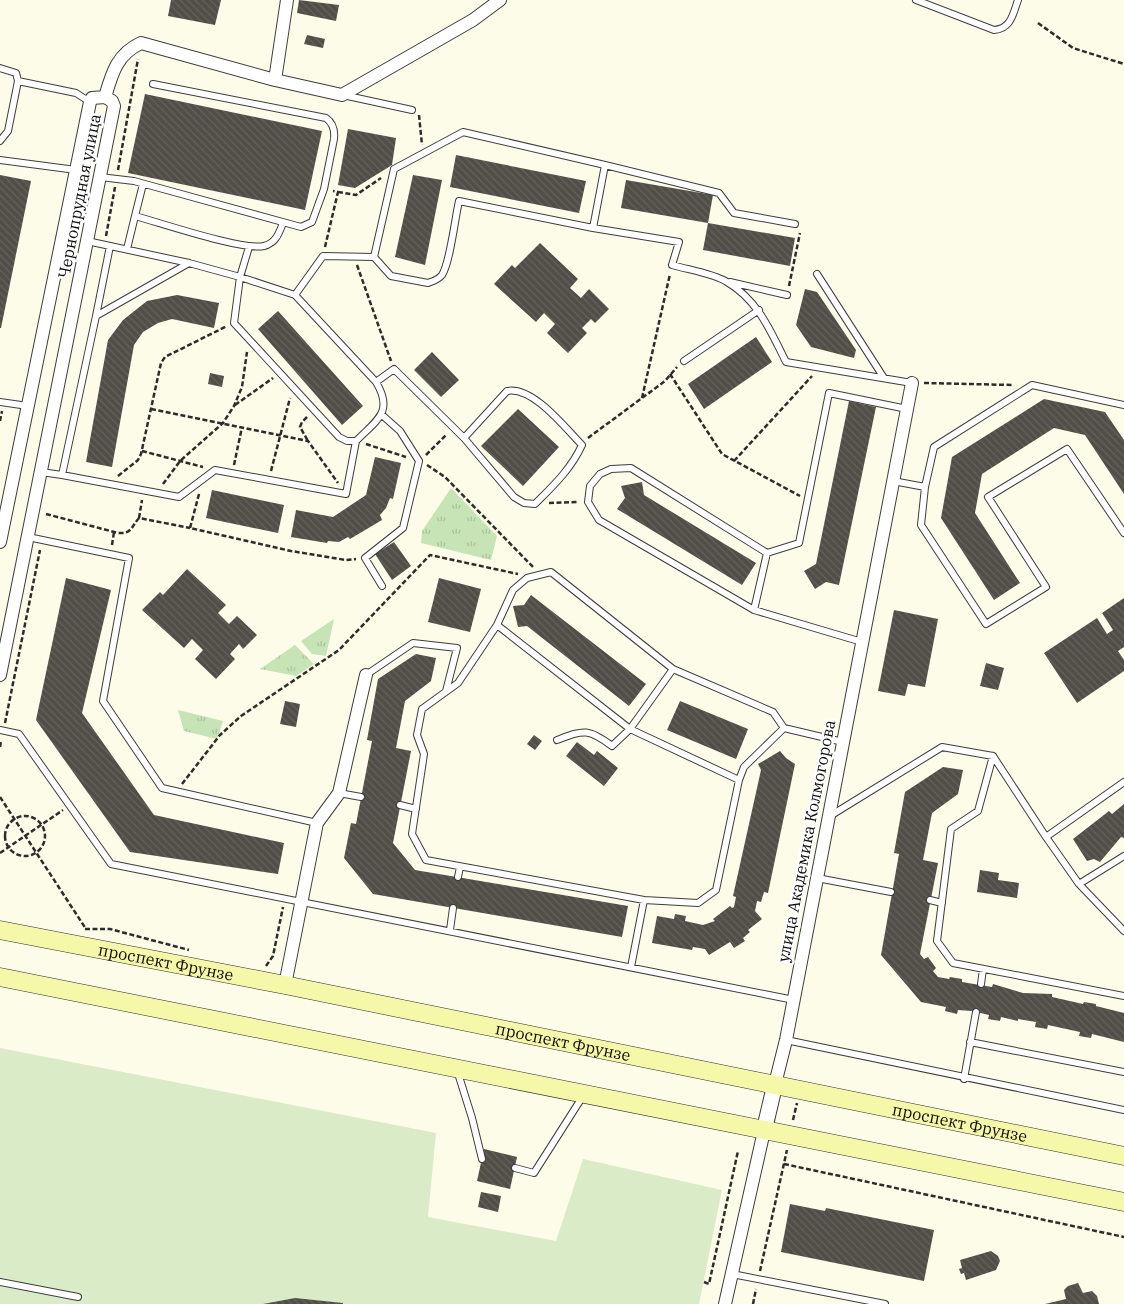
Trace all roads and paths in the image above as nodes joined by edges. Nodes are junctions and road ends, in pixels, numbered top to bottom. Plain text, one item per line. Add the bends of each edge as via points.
1 (287, 0) edge
2 (500, 0) edge
3 (916, 0) edge
4 (1018, 0) edge
5 (1038, 23) dead end
6 (1124, 64) edge
7 (0, 68) edge
8 (275, 80) junction
9 (18, 82) junction
10 (153, 84) dead end
11 (342, 95) junction
12 (105, 97) junction
13 (90, 102) junction
14 (412, 110) joint
15 (0, 141) edge
16 (423, 154) junction
17 (0, 160) edge
18 (605, 165) junction
19 (394, 169) junction
20 (76, 170) junction
21 (100, 177) junction
22 (143, 184) junction
23 (324, 189) junction
24 (338, 192) junction
25 (135, 216) junction
26 (283, 223) junction
27 (795, 224) joint
28 (593, 228) junction
29 (87, 241) junction
30 (110, 246) junction
31 (248, 247) junction
32 (127, 250) junction
33 (353, 255) junction
34 (323, 256) junction
35 (374, 257) junction
36 (189, 264) junction
37 (672, 265) junction
38 (817, 274) dead end
39 (240, 278) junction
40 (726, 281) junction
41 (787, 295) joint
42 (295, 296) junction
43 (759, 310) junction
44 (96, 316) junction
45 (234, 323) junction
46 (249, 340) junction
47 (684, 361) joint
48 (820, 367) junction
49 (394, 369) junction
50 (280, 373) junction
51 (670, 374) junction
52 (884, 378) junction
53 (376, 382) junction
54 (912, 382) junction
55 (1035, 385) junction
56 (293, 387) junction
57 (642, 398) junction
58 (0, 402) edge
59 (28, 406) junction
60 (234, 406) junction
61 (1124, 406) edge
62 (151, 409) junction
63 (907, 409) junction
64 (315, 411) junction
65 (382, 415) junction
66 (223, 423) junction
67 (242, 427) junction
68 (454, 428) junction
69 (280, 435) junction
70 (464, 438) junction
71 (308, 441) junction
72 (356, 441) junction
73 (582, 445) junction
74 (142, 451) junction
75 (180, 461) junction
76 (419, 461) junction
77 (734, 461) junction
78 (215, 470) junction
79 (41, 472) junction
80 (232, 473) junction
81 (62, 475) junction
82 (204, 478) junction
83 (269, 480) junction
84 (894, 481) junction
85 (106, 484) junction
86 (925, 487) junction
87 (143, 491) junction
88 (157, 494) junction
89 (346, 494) junction
90 (808, 500) junction
91 (588, 502) junction
92 (535, 504) junction
93 (46, 514) dead end
94 (139, 518) junction
95 (190, 528) junction
96 (1124, 533) edge
97 (28, 537) junction
98 (0, 538) edge
99 (767, 553) junction
100 (365, 558) junction
101 (541, 575) junction
102 (526, 578) junction
103 (382, 586) dead end
104 (754, 610) junction
105 (497, 625) junction
106 (862, 642) junction
107 (673, 669) junction
108 (0, 674) edge
109 (366, 675) joint
110 (446, 691) junction
111 (784, 728) junction
112 (630, 729) junction
113 (0, 730) edge
114 (557, 740) dead end
115 (843, 742) junction
116 (993, 756) junction
117 (739, 780) junction
118 (1124, 782) edge
119 (181, 792) junction
120 (339, 793) junction
121 (0, 797) edge
122 (361, 797) dead end
123 (400, 805) dead end
124 (70, 806) junction
125 (416, 809) junction
126 (829, 817) junction
127 (14, 820) junction
128 (317, 823) junction
129 (41, 825) junction
130 (25, 836) junction
131 (1046, 837) junction
132 (8, 847) junction
133 (0, 853) edge
134 (36, 853) junction
135 (1124, 856) edge
136 (460, 867) junction
137 (458, 878) dead end
138 (817, 878) junction
139 (1080, 884) junction
140 (891, 892) dead end
141 (285, 898) junction
142 (644, 900) junction
143 (930, 900) dead end
144 (301, 901) junction
145 (942, 903) junction
146 (454, 908) dead end
147 (78, 929) dead end
148 (86, 929) junction
149 (0, 930) edge
150 (450, 930) junction
151 (1124, 931) edge
152 (191, 951) dead end
153 (261, 967) dead end
154 (631, 967) junction
155 (983, 969) junction
156 (0, 977) edge
157 (981, 984) dead end
158 (285, 985) junction
159 (1124, 996) edge
160 (794, 1000) junction
161 (976, 1012) dead end
162 (786, 1040) junction
163 (970, 1042) junction
164 (456, 1069) junction
165 (1124, 1072) edge
166 (964, 1079) junction
167 (775, 1084) junction
168 (800, 1090) junction
169 (584, 1095) junction
170 (1124, 1110) edge
171 (764, 1131) junction
172 (790, 1136) junction
173 (738, 1150) dead end
174 (1124, 1156) edge
175 (482, 1159) dead end
176 (784, 1164) junction
177 (515, 1168) dead end
178 (1124, 1202) edge
179 (1124, 1237) edge
180 (732, 1274) junction
181 (758, 1279) junction
182 (0, 1282) edge
183 (704, 1282) dead end
184 (78, 1297) dead end
185 (725, 1304) edge
186 (753, 1304) edge
187 (885, 1304) edge

1 - 8 street
2 - 11 street via 473,20
3 - 4 lane via 994,30 1009,24
5 - 6 path via 1073,48
7 - 9 lane via 16,73
8 - 11 street
8 - 12 street via 141,43 125,52 114,68
9 - 13 lane via 76,93
9 - 15 lane via 8,131
10 - 23 lane via 326,118 335,132
11 - 14 lane
12 - 13 street, Чернопрудная улица via 95,97
12 - 21 street, Чернопрудная улица via 114,106
13 - 20 street, Чернопрудная улица
14 - 16 path via 420,116
16 - 18 lane via 463,132
16 - 19 lane
17 - 20 lane
18 - 27 lane via 719,193 734,213
18 - 28 lane
19 - 24 path via 356,195
19 - 35 lane
20 - 59 street, Чернопрудная улица
21 - 22 lane
21 - 29 street, Чернопрудная улица
22 - 25 lane
22 - 26 lane
23 - 24 path
23 - 26 lane via 312,222 301,227
24 - 34 path
25 - 31 lane
25 - 32 lane
26 - 31 lane via 277,238 271,243
27 - 41 path via 800,232
28 - 35 lane via 459,201 445,268 439,278 428,283 391,276
28 - 37 lane via 679,242
29 - 30 lane
29 - 79 street, Чернопрудная улица
30 - 32 lane
30 - 44 lane
31 - 39 lane
32 - 36 lane
33 - 34 lane
33 - 35 lane
33 - 49 path
34 - 42 lane
36 - 39 lane
36 - 44 lane
37 - 40 lane
37 - 57 path
38 - 52 lane
39 - 42 lane
39 - 45 lane
40 - 41 lane
40 - 43 lane
42 - 53 lane
43 - 47 lane
43 - 48 lane via 786,362
44 - 81 lane
45 - 46 lane
45 - 62 path via 165,357 161,362
46 - 50 lane
46 - 60 path via 242,386
47 - 51 path
48 - 52 lane
48 - 77 path
49 - 53 lane
49 - 68 lane
50 - 56 lane
50 - 60 path
51 - 57 path
51 - 77 path via 717,449
52 - 54 lane
53 - 65 lane via 385,404
54 - 55 path
54 - 63 street, улица Академика Колмогорова
55 - 61 lane
55 - 86 lane via 934,447
56 - 64 lane
56 - 69 path
57 - 73 path via 589,436
58 - 59 lane
59 - 98 street, Чернопрудная улица
60 - 66 path
62 - 66 path
62 - 74 path
63 - 84 street, улица Академика Колмогорова
63 - 90 lane via 829,394
64 - 71 path via 300,427
64 - 72 lane via 339,438
65 - 72 lane
65 - 76 lane via 400,431
66 - 67 path
66 - 75 path
67 - 69 path
67 - 80 path
68 - 70 lane
68 - 76 path
69 - 71 path
69 - 83 path
70 - 73 lane via 507,392 516,390 539,402
70 - 92 lane via 514,497 524,503
71 - 89 path
72 - 76 path
72 - 89 lane
73 - 92 lane via 569,469
74 - 75 path
74 - 85 path via 138,460
75 - 78 path
75 - 88 path
76 - 100 lane via 403,528
76 - 101 path via 432,466 445,477
77 - 90 path
78 - 80 lane
78 - 82 lane
79 - 81 lane
79 - 97 street, Чернопрудная улица
80 - 83 lane
81 - 85 lane
82 - 88 lane via 179,497
82 - 95 path
83 - 89 lane
84 - 86 lane
84 - 106 street, улица Академика Колмогорова
85 - 87 lane
86 - 96 lane via 921,525 986,624 1046,587 988,497 1067,449
87 - 88 lane
87 - 94 path
90 - 99 lane via 799,543
91 - 92 path
91 - 99 lane via 590,486 600,474 611,469 631,468
91 - 104 lane via 599,520
93 - 94 path via 127,534
94 - 95 path
95 - 100 path via 291,551 346,560
97 - 108 street, Чернопрудная улица
97 - 119 lane via 129,558 103,701 162,788
99 - 104 lane
100 - 103 lane
101 - 102 lane
101 - 107 lane via 551,572
102 - 105 lane via 514,590
102 - 119 path via 513,571 430,555 339,650 241,716 183,780
104 - 106 lane
105 - 110 lane via 458,682
105 - 112 lane
106 - 115 street, улица Академика Колмогорова
107 - 111 lane via 774,712
107 - 112 lane
109 - 110 lane via 413,643 457,648
109 - 120 street
110 - 125 lane via 422,708 417,735 424,754
111 - 115 lane
111 - 117 lane via 744,766
112 - 114 lane via 612,746 593,732 576,733
112 - 117 lane
113 - 124 lane via 19,734
115 - 126 street, улица Академика Колмогорова
116 - 126 lane via 942,747
116 - 131 lane
116 - 145 lane via 978,811 951,830
117 - 142 lane via 716,890 698,903
118 - 131 lane
119 - 128 lane
120 - 122 lane
120 - 128 street
121 - 127 path
123 - 125 lane
124 - 129 path
124 - 141 lane via 110,864
125 - 136 lane via 412,834 426,860
126 - 138 street, улица Академика Колмогорова
127 - 129 path via 26,816
127 - 130 path
127 - 132 path via 6,829
128 - 144 street
129 - 130 path
129 - 134 path via 44,843
130 - 132 path
130 - 134 path
131 - 139 lane
132 - 133 path
132 - 134 path via 18,855
134 - 148 path
135 - 139 lane
136 - 137 lane
136 - 142 lane
138 - 140 lane
138 - 160 street, улица Академика Колмогорова
139 - 151 lane
141 - 144 lane
141 - 153 path via 273,956 267,965
142 - 154 lane
143 - 145 lane
144 - 150 lane
144 - 158 street
145 - 155 lane via 937,941 953,963
146 - 150 lane
147 - 148 path
148 - 152 path via 110,930
149 - 158 main road, проспект Фрунзе
150 - 154 lane
154 - 160 lane
155 - 157 lane
155 - 159 lane
156 - 164 main road
158 - 167 main road, проспект Фрунзе
160 - 162 street, улица Академика Колмогорова
161 - 163 lane
162 - 166 lane
162 - 167 street, улица Академика Колмогорова
163 - 165 lane
163 - 166 lane
164 - 169 main road
164 - 175 lane
166 - 170 lane
167 - 168 main road, проспект Фрунзе
167 - 171 street, улица Академика Колмогорова
168 - 172 path
168 - 174 main road, проспект Фрунзе
169 - 171 main road
169 - 177 lane via 534,1173
171 - 172 main road
171 - 180 street, улица Академика Колмогорова
172 - 176 path
172 - 178 main road
173 - 183 path via 709,1284
176 - 179 path
176 - 181 path
180 - 181 lane
180 - 185 street, улица Академика Колмогорова
181 - 186 path
181 - 187 lane
182 - 184 lane

